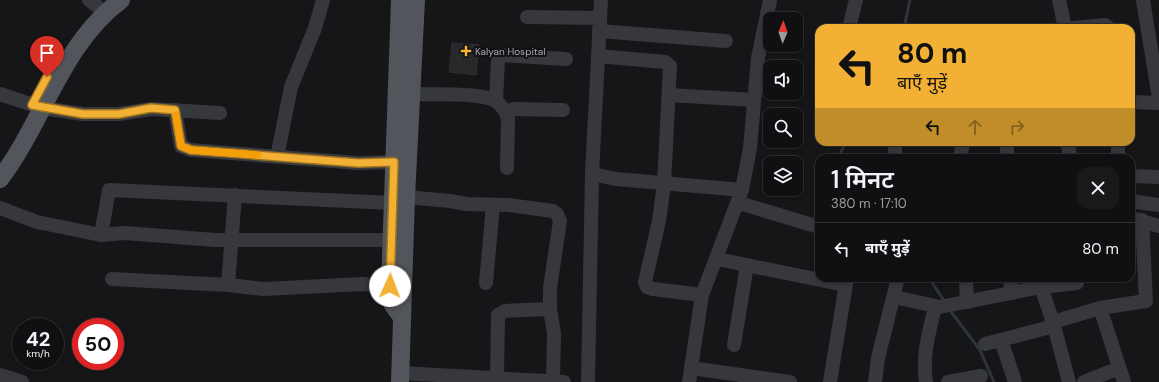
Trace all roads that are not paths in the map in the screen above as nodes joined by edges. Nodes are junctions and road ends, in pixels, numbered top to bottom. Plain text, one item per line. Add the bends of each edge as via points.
1 (121, 0) edge
2 (323, 0) edge
3 (400, 0) edge
4 (416, 0) edge
5 (601, 0) edge
6 (770, 0) edge
7 (856, 0) edge
8 (1059, 0) edge
9 (1143, 0) edge
10 (96, 2) edge
11 (527, 17) dead end
12 (600, 24) junction
13 (850, 24) edge
14 (1064, 24) edge
15 (726, 41) dead end
16 (598, 56) junction
17 (566, 59) dead end
18 (0, 94) edge
19 (404, 94) junction
20 (669, 95) junction
21 (1159, 98) edge
22 (754, 100) junction
23 (496, 101) junction
24 (1135, 102) edge
25 (1159, 103) edge
26 (37, 106) junction
27 (175, 110) junction
28 (563, 110) dead end
29 (506, 112) junction
30 (220, 113) dead end
31 (277, 156) junction
32 (0, 160) edge
33 (394, 162) junction
34 (507, 168) dead end
35 (592, 174) junction
36 (1135, 176) edge
37 (1159, 177) edge
38 (0, 179) edge
39 (664, 184) junction
40 (235, 195) junction
41 (740, 197) junction
42 (400, 200) junction
43 (1135, 202) edge
44 (493, 205) junction
45 (1159, 205) edge
46 (0, 208) edge
47 (1137, 219) edge
48 (815, 225) edge
49 (1159, 226) edge
50 (101, 235) junction
51 (231, 240) junction
52 (391, 240) junction
53 (717, 259) junction
54 (747, 265) junction
55 (815, 276) edge
56 (112, 279) dead end
57 (846, 282) edge
58 (897, 282) edge
59 (966, 282) edge
60 (1010, 282) edge
61 (1067, 282) edge
62 (486, 283) dead end
63 (228, 285) junction
64 (390, 286) junction
65 (1041, 287) junction
66 (1011, 292) junction
67 (702, 295) junction
68 (894, 297) junction
69 (967, 302) junction
70 (941, 306) junction
71 (1100, 308) junction
72 (550, 309) junction
73 (404, 320) junction
74 (1053, 324) junction
75 (1001, 340) junction
76 (985, 344) dead end
77 (734, 345) dead end
78 (1119, 368) junction
79 (0, 375) edge
80 (690, 375) edge
81 (981, 376) dead end
82 (400, 377) edge
83 (497, 379) junction
84 (518, 381) edge
85 (22, 382) edge
86 (553, 382) edge
87 (564, 382) edge
88 (588, 382) edge
89 (790, 382) edge
90 (830, 382) edge
91 (874, 382) edge
92 (926, 382) edge
93 (948, 382) edge
94 (1015, 382) edge
95 (1069, 382) edge
96 (1084, 382) edge
97 (1124, 382) edge

1 - 26 main road via 96,20
2 - 31 street via 315,28 291,87
3 - 19 main road
4 - 19 main road
5 - 12 street
6 - 22 street via 758,58
7 - 13 street
8 - 14 street
9 - 21 street
10 - 26 main road via 62,49
11 - 12 street
12 - 15 street
12 - 16 street
16 - 20 street via 666,62 670,69
16 - 35 street
17 - 23 street via 500,55
18 - 26 street
19 - 23 street via 467,95
19 - 33 main road
19 - 42 main road
20 - 22 street
20 - 39 street
22 - 41 street via 750,148
23 - 29 street
24 - 25 street
26 - 27 street via 83,114 119,114 151,108
26 - 32 main road
26 - 38 main road via 14,160
27 - 30 street
27 - 31 street via 181,146 191,150
28 - 29 street via 514,109
29 - 34 street
31 - 33 street via 358,163
33 - 42 main road
35 - 39 street
35 - 88 street
36 - 37 street
39 - 41 street
39 - 67 street via 659,221 645,275 647,287 653,290
40 - 42 street
40 - 50 street via 109,190
40 - 51 street
41 - 48 street
41 - 53 street
42 - 44 street
42 - 52 main road
42 - 73 main road
43 - 45 street
44 - 62 street
44 - 72 street via 553,211 559,217 550,288
46 - 50 street via 37,222
47 - 49 street
47 - 71 street via 1146,301
50 - 51 street via 125,233
51 - 52 street
51 - 63 street
52 - 64 main road
53 - 54 street
53 - 67 street
54 - 55 street
54 - 77 street
56 - 63 street
57 - 90 street
58 - 68 street
59 - 69 street
60 - 66 street
61 - 65 street
63 - 64 street via 264,289 363,284
64 - 73 main road via 393,305
65 - 66 street
65 - 74 street
66 - 69 street
67 - 80 street
68 - 70 street
68 - 91 street
69 - 70 street
70 - 92 street via 925,349
71 - 74 street
71 - 78 street
72 - 83 street via 505,311 498,315
72 - 86 street via 554,333
73 - 82 main road
74 - 75 street
74 - 95 street
75 - 76 street
75 - 94 street
78 - 96 street
78 - 97 street
79 - 85 street
80 - 89 street
81 - 93 street
82 - 83 street
83 - 84 street
84 - 86 street
86 - 87 street

